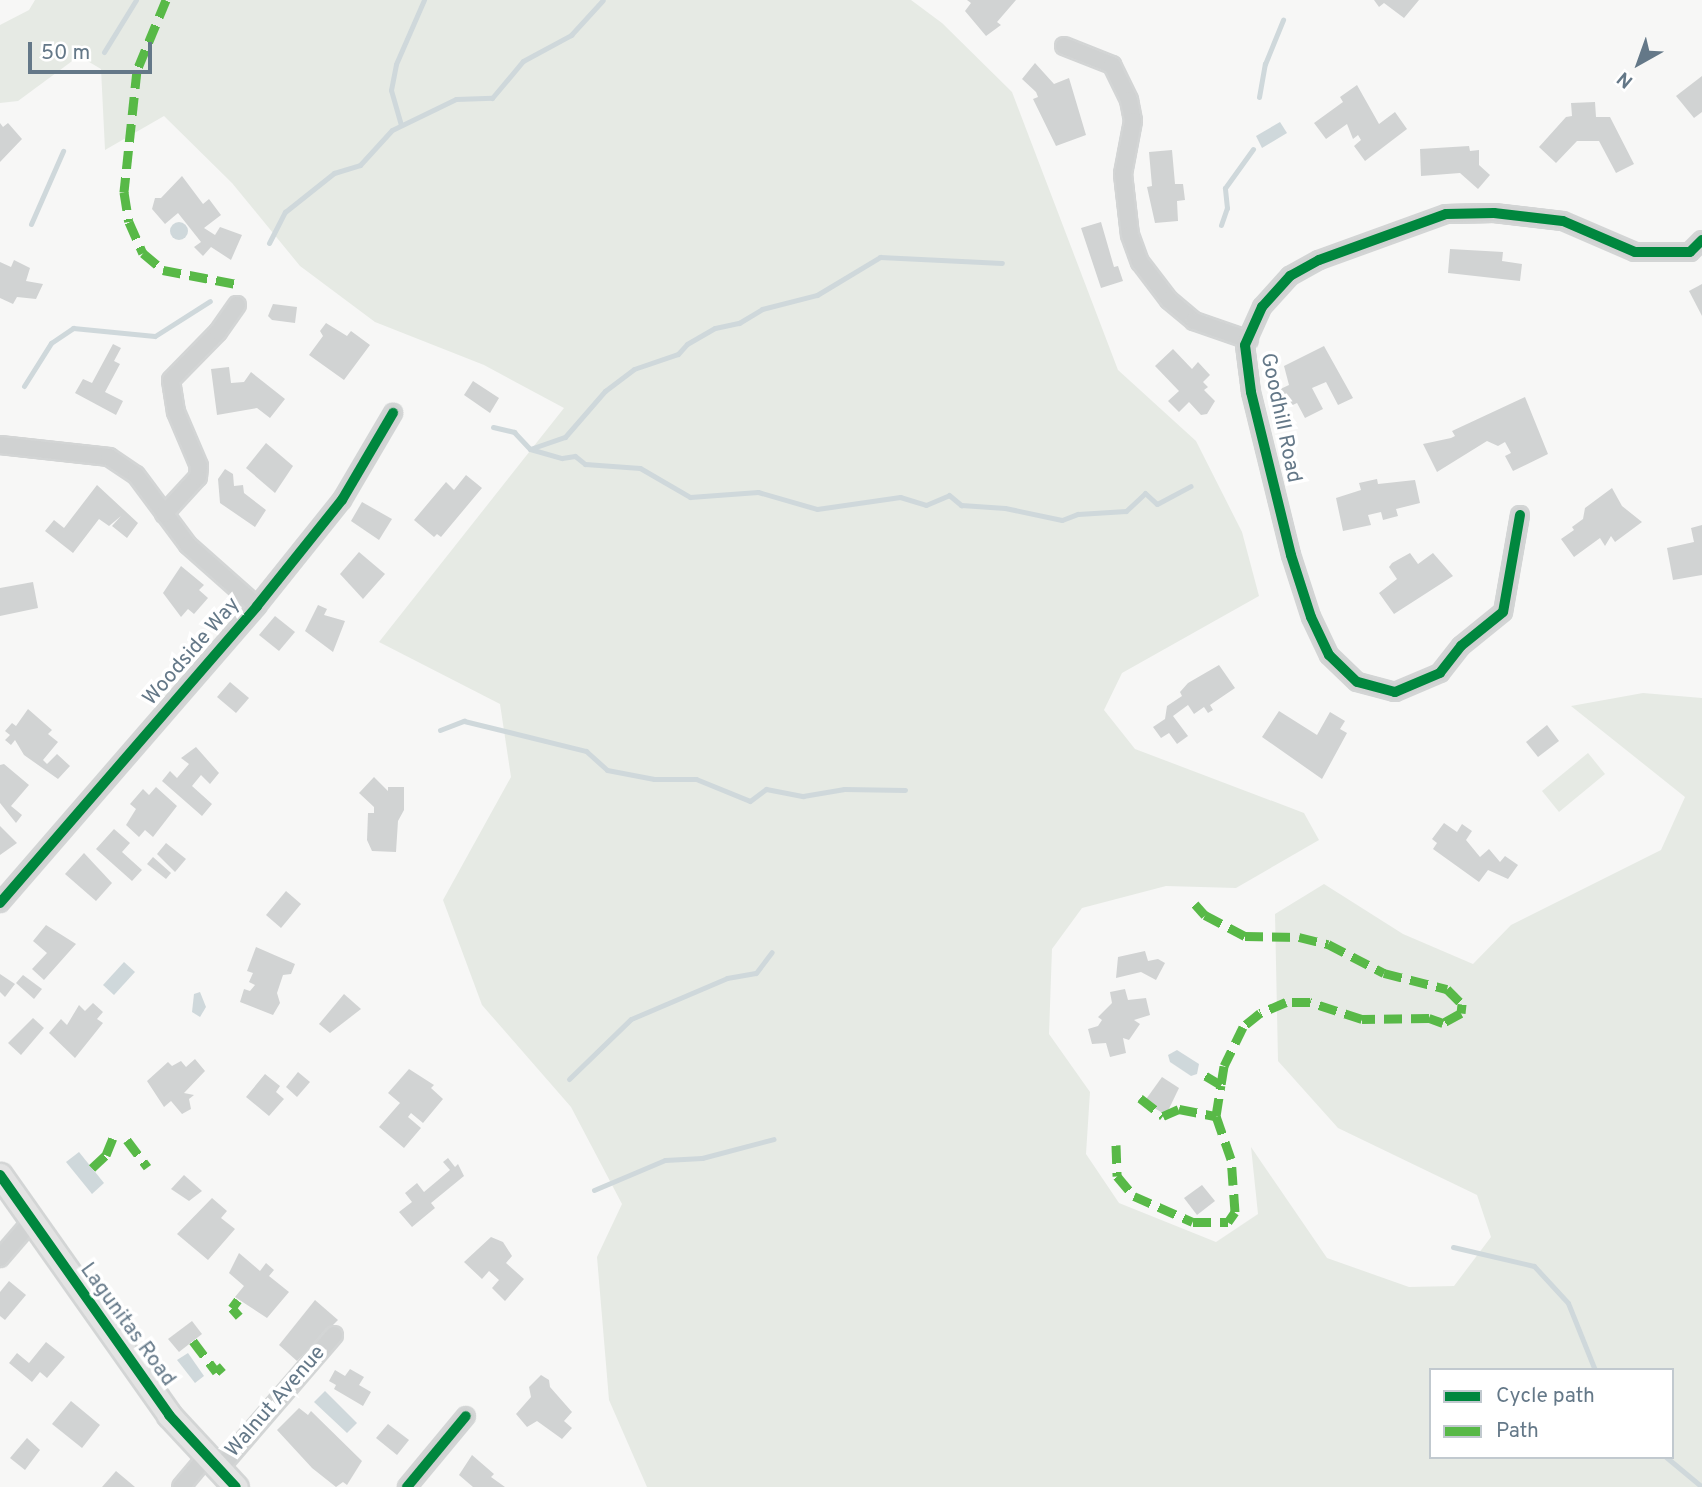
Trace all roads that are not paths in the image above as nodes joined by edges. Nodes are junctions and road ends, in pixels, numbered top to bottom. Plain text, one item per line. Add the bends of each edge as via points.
1 (1064, 46) dead end
2 (1702, 240) edge
3 (237, 305) dead end
4 (1249, 340) junction
5 (393, 413) dead end
6 (0, 445) edge
7 (164, 514) junction
8 (1520, 515) dead end
9 (257, 606) junction
10 (0, 903) edge
11 (0, 1175) edge
12 (31, 1222) junction
13 (0, 1258) edge
14 (334, 1335) dead end
15 (466, 1416) dead end
16 (211, 1464) junction
17 (181, 1487) edge
18 (236, 1487) edge
19 (407, 1487) edge

1 - 4 street via 1112,65 1129,100 1133,121 1123,174 1130,235 1140,262 1169,300 1194,321
2 - 4 street, Goodhill Road via 1690,251 1635,252 1563,221 1494,213 1446,214 1369,240 1290,276 1262,307
3 - 7 street via 172,380 177,412 199,466 198,477
4 - 8 street, Goodhill Road via 1245,345 1251,392 1295,567 1329,655 1357,682 1395,692 1440,673 1461,646 1503,612
5 - 9 street, Woodside Way via 342,500
6 - 7 street via 109,457 136,475
7 - 9 street via 188,545
9 - 10 street, Woodside Way
11 - 12 street, Lagunitas Road
12 - 13 street
12 - 16 street, Lagunitas Road via 120,1349
14 - 16 street, Walnut Avenue
15 - 19 street
16 - 17 street, Walnut Avenue
16 - 18 street, Lagunitas Road

